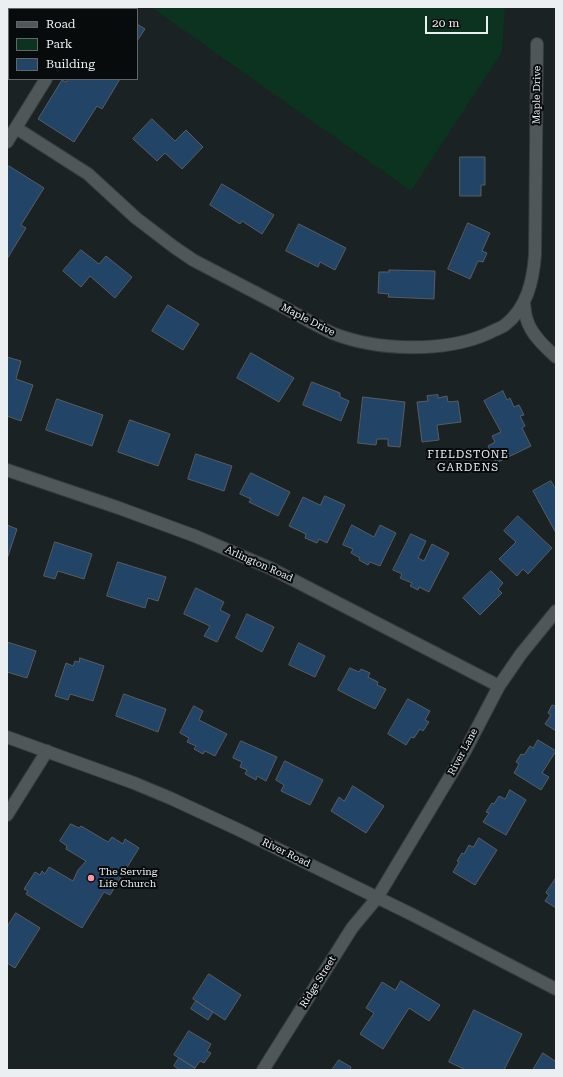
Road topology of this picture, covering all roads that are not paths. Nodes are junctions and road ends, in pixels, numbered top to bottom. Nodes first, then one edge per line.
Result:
1 (537, 44) dead end
2 (45, 80) edge
3 (16, 128) junction
4 (7, 142) edge
5 (524, 304) junction
6 (556, 357) edge
7 (7, 470) edge
8 (556, 611) edge
9 (500, 686) junction
10 (7, 737) edge
11 (47, 751) junction
12 (7, 815) edge
13 (377, 898) junction
14 (556, 989) edge
15 (263, 1070) edge

1 - 5 street, Maple Drive
2 - 3 street
3 - 4 street
3 - 5 street, Maple Drive
5 - 6 street
7 - 9 street, Arlington Road
8 - 9 street, River Lane
9 - 13 street, River Lane
10 - 11 street, River Road
11 - 12 street
11 - 13 street, River Road
13 - 14 street, River Road
13 - 15 street, Ridge Street

